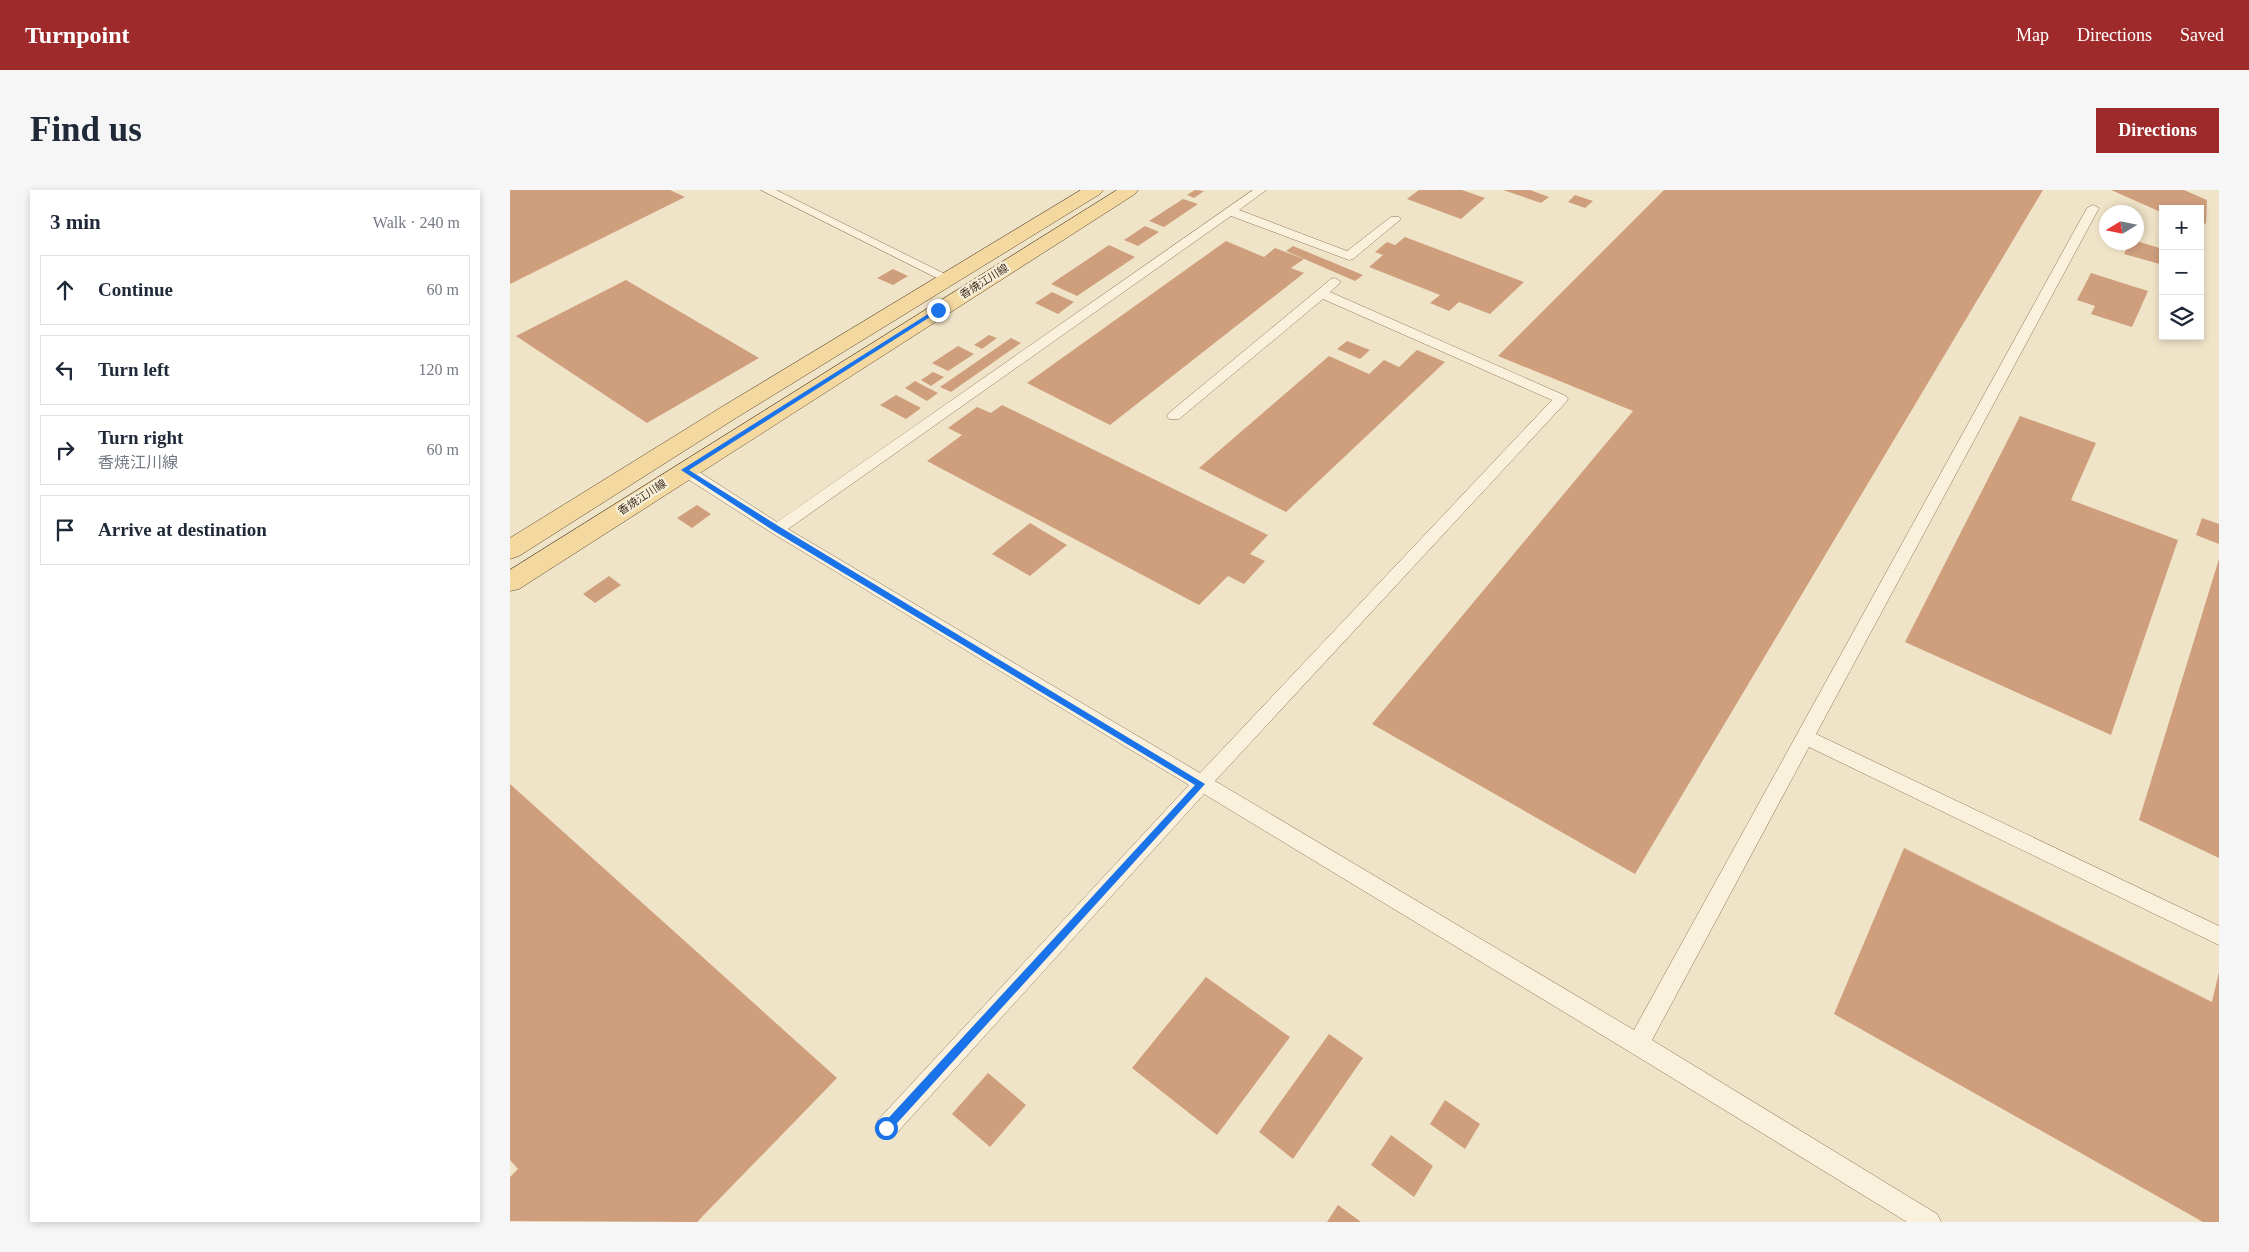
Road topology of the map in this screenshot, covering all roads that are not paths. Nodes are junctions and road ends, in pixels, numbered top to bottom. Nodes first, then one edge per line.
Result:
1 (767, 190) edge
2 (1094, 190) edge
3 (1129, 190) edge
4 (1260, 190) edge
5 (2093, 208) dead end
6 (1230, 211) junction
7 (1395, 219) dead end
8 (949, 279) junction
9 (1335, 282) dead end
10 (1323, 294) junction
11 (1174, 416) dead end
12 (684, 470) junction
13 (777, 529) junction
14 (510, 550) edge
15 (510, 582) edge
16 (1805, 737) junction
17 (1201, 784) junction
18 (2219, 936) edge
19 (1638, 1044) junction
20 (886, 1128) dead end
21 (1907, 1216) edge
22 (1929, 1222) edge

1 - 8 lane
2 - 8 main road, 香焼江川線
3 - 12 main road, 香焼江川線
4 - 6 lane
5 - 16 lane
6 - 7 lane
6 - 13 lane
8 - 14 main road, 香焼江川線
9 - 10 lane
10 - 11 lane
10 - 17 lane
12 - 13 lane
12 - 15 main road, 香焼江川線
13 - 17 lane
16 - 18 lane
16 - 19 lane
17 - 19 lane
17 - 20 lane
19 - 21 lane
21 - 22 lane

